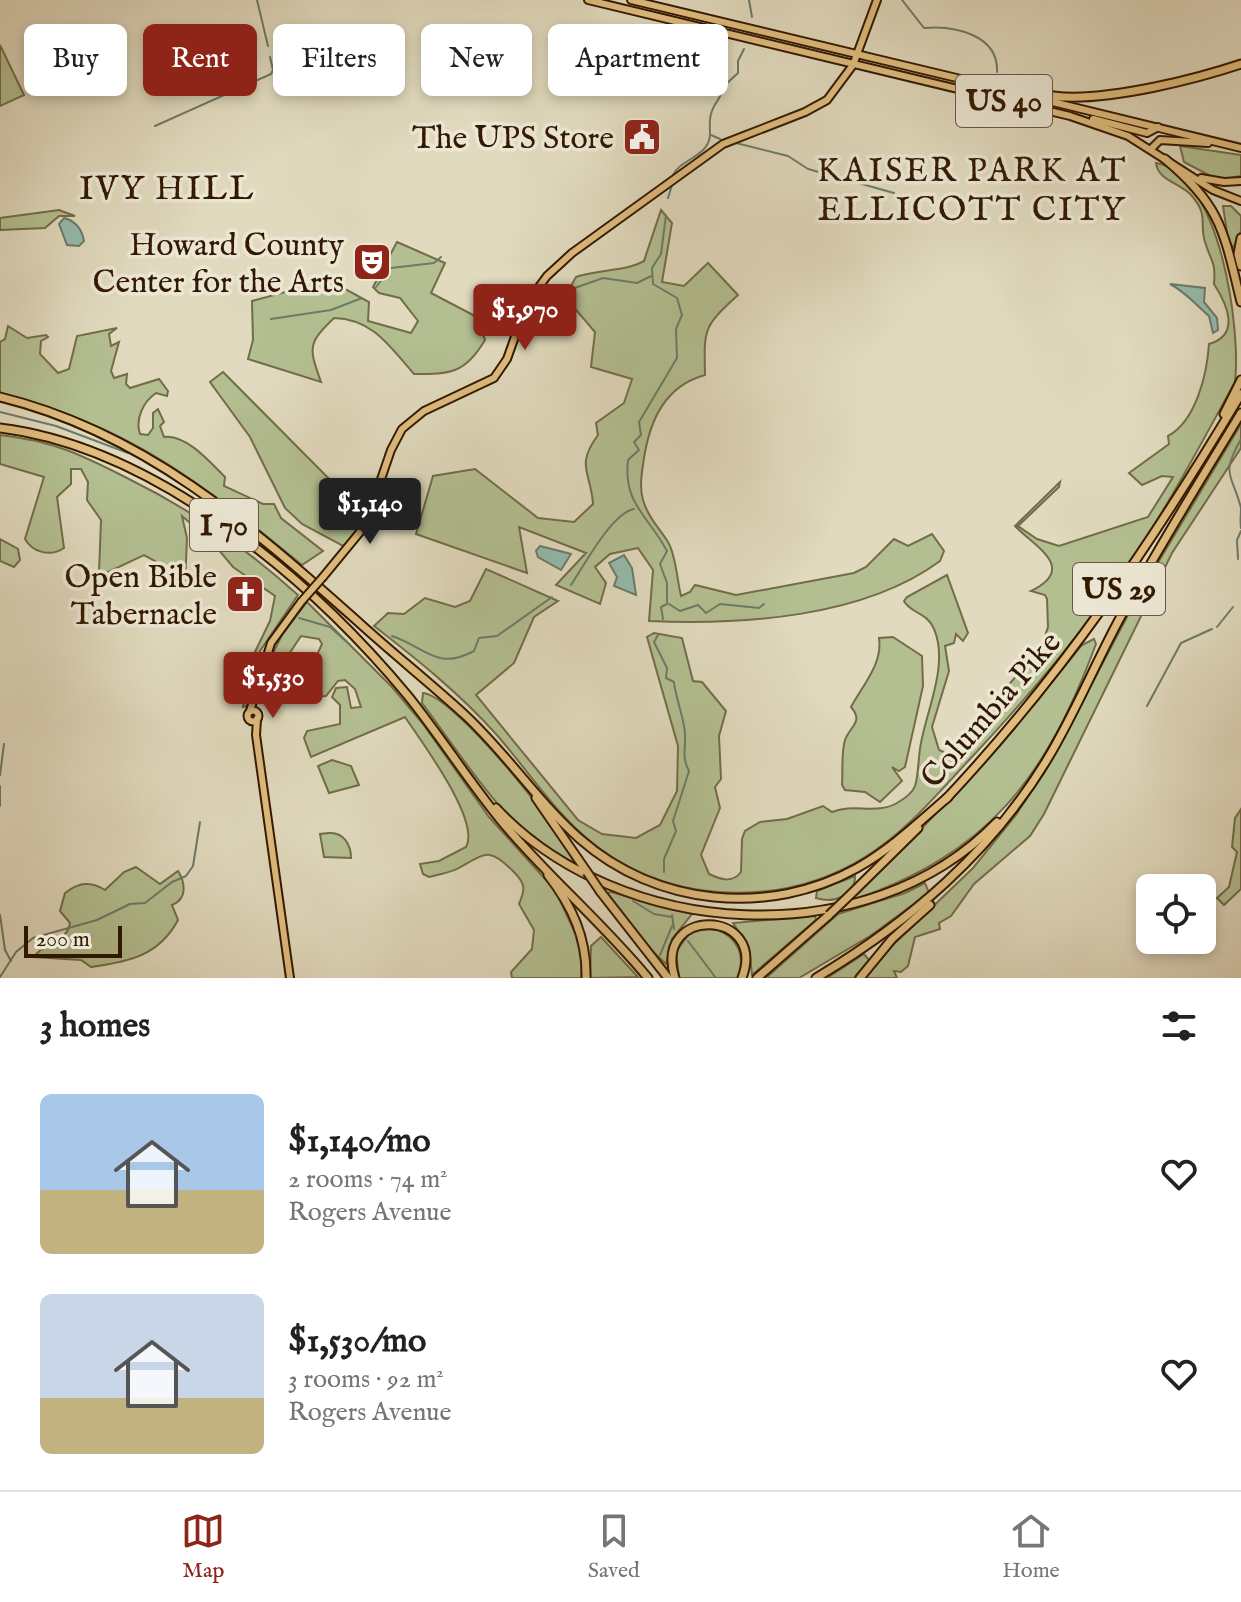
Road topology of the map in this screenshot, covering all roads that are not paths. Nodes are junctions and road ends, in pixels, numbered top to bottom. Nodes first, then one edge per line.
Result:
1 (588, 0) edge
2 (631, 0) edge
3 (877, 0) edge
4 (858, 54) junction
5 (1241, 64) edge
6 (853, 65) junction
7 (986, 85) junction
8 (985, 96) junction
9 (1018, 104) junction
10 (1070, 116) junction
11 (1158, 127) junction
12 (1238, 147) edge
13 (1151, 149) junction
14 (1165, 159) junction
15 (1190, 174) junction
16 (1241, 181) edge
17 (1241, 201) edge
18 (1241, 238) edge
19 (1241, 266) edge
20 (1241, 302) edge
21 (1241, 380) edge
22 (1241, 394) edge
23 (0, 397) edge
24 (1241, 413) edge
25 (0, 428) edge
26 (1189, 481) junction
27 (455, 759) junction
28 (512, 764) junction
29 (1036, 777) junction
30 (1024, 794) junction
31 (948, 797) junction
32 (529, 852) junction
33 (290, 978) edge
34 (586, 978) edge
35 (648, 978) edge
36 (668, 978) edge
37 (675, 978) edge
38 (742, 978) edge
39 (757, 978) edge
40 (816, 978) edge
41 (860, 978) edge

1 - 6 main road, US 40
2 - 4 main road, US 40
3 - 4 main road
4 - 6 main road
4 - 7 main road, US 40
5 - 7 highway
6 - 8 main road, US 40
6 - 33 main road, bridge
7 - 11 main road, US 40
8 - 9 main road, US 40
8 - 9 main road
9 - 10 main road, US 40
10 - 11 main road
10 - 13 main road, US 40
11 - 12 main road, US 40
12 - 13 main road
13 - 14 main road, US 40
14 - 15 main road, US 40
14 - 20 highway
15 - 16 main road
15 - 17 main road, US 40
18 - 19 highway
21 - 26 highway
22 - 26 highway, Columbia Pike / US 29
23 - 28 highway, I 70
24 - 29 highway, Columbia Pike / US 29
25 - 27 highway, I 70
26 - 31 highway, Columbia Pike / US 29
27 - 30 highway
27 - 32 highway, I 70
28 - 31 highway
28 - 36 highway, I 70, bridge
29 - 30 highway, Columbia Pike / US 29
29 - 41 highway
30 - 40 highway, Columbia Pike / US 29
31 - 39 highway, Columbia Pike / US 29, bridge
32 - 34 highway
32 - 35 highway, I 70
37 - 38 highway

